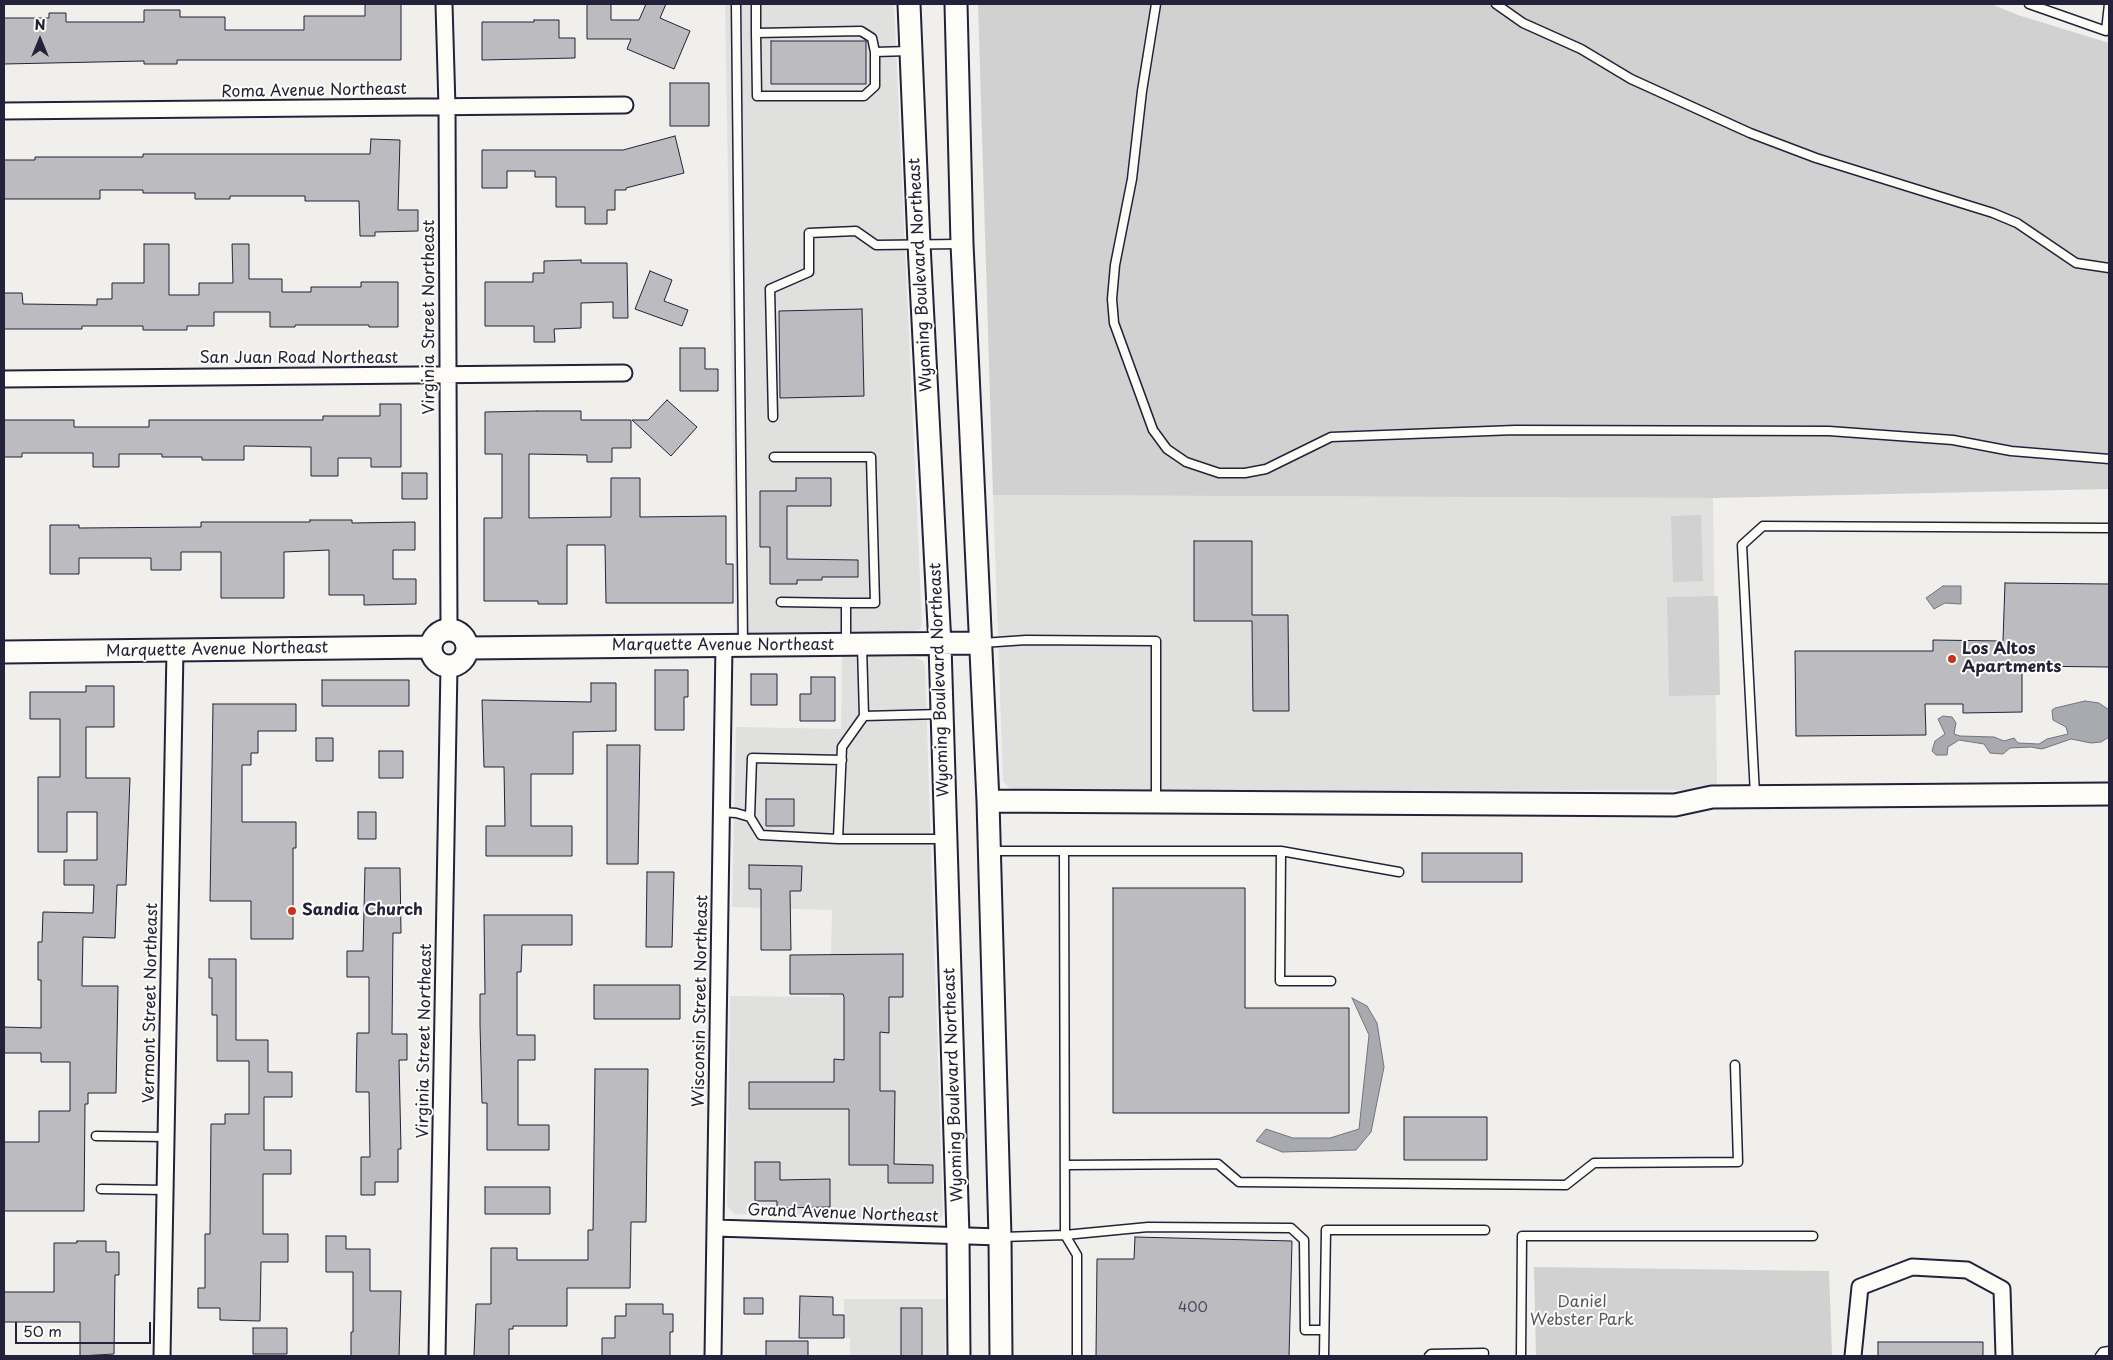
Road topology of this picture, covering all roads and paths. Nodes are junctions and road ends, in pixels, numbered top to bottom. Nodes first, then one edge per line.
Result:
1 (444, 4) edge
2 (736, 4) edge
3 (756, 4) edge
4 (909, 4) edge
5 (956, 4) edge
6 (1156, 4) edge
7 (1496, 4) edge
8 (2029, 4) edge
9 (2109, 4) edge
10 (756, 33) junction
11 (911, 51) junction
12 (875, 52) junction
13 (625, 105) dead end
14 (447, 107) junction
15 (4, 111) edge
16 (919, 244) junction
17 (962, 244) junction
18 (2109, 268) edge
19 (624, 373) dead end
20 (448, 376) junction
21 (4, 379) edge
22 (773, 417) dead end
23 (774, 457) dead end
24 (2109, 459) edge
25 (2109, 528) edge
26 (781, 602) dead end
27 (846, 602) junction
28 (449, 630) junction
29 (980, 643) junction
30 (734, 645) junction
31 (854, 645) junction
32 (940, 645) junction
33 (431, 647) junction
34 (467, 648) junction
35 (175, 650) junction
36 (4, 652) edge
37 (449, 666) junction
38 (942, 714) junction
39 (864, 716) junction
40 (842, 760) junction
41 (2109, 794) edge
42 (1755, 797) junction
43 (988, 801) junction
44 (1156, 802) junction
45 (721, 812) junction
46 (750, 817) junction
47 (946, 838) junction
48 (838, 839) junction
49 (989, 851) junction
50 (1064, 851) junction
51 (1281, 851) junction
52 (1399, 872) dead end
53 (1332, 981) dead end
54 (1735, 1066) dead end
55 (96, 1136) dead end
56 (166, 1137) junction
57 (1065, 1165) junction
58 (101, 1189) dead end
59 (164, 1190) junction
60 (715, 1228) junction
61 (1485, 1230) dead end
62 (958, 1235) junction
63 (1065, 1235) junction
64 (1813, 1236) dead end
65 (1000, 1237) junction
66 (1324, 1330) junction
67 (2109, 1351) edge
68 (1484, 1353) dead end
69 (162, 1356) edge
70 (437, 1356) edge
71 (713, 1356) edge
72 (959, 1356) edge
73 (1001, 1356) edge
74 (1077, 1356) edge
75 (1324, 1356) edge
76 (1429, 1356) edge
77 (1521, 1356) edge
78 (1853, 1356) edge
79 (2004, 1356) edge
80 (2100, 1356) edge

1 - 14 street, Virginia Street Northeast
2 - 30 lane
3 - 10 lane
4 - 11 main road, Wyoming Boulevard Northeast
5 - 17 main road
6 - 24 lane
7 - 18 lane
8 - 9 lane
10 - 12 lane
10 - 12 lane
11 - 12 lane
11 - 16 main road, Wyoming Boulevard Northeast
13 - 14 street, Roma Avenue Northeast
14 - 15 street, Roma Avenue Northeast
14 - 20 street, Virginia Street Northeast
16 - 17 lane
16 - 22 lane
16 - 32 main road, Wyoming Boulevard Northeast
17 - 29 main road
19 - 20 street, San Juan Road Northeast
20 - 21 street, San Juan Road Northeast
20 - 28 street, Virginia Street Northeast
23 - 27 lane
25 - 42 lane
26 - 27 lane
27 - 31 lane
28 - 33 main road
28 - 34 main road
29 - 32 main road, Marquette Avenue Northeast
29 - 43 main road
29 - 44 lane
30 - 31 main road, Marquette Avenue Northeast
30 - 34 main road, Marquette Avenue Northeast
30 - 45 street, Wisconsin Street Northeast
31 - 32 main road, Marquette Avenue Northeast
31 - 39 lane
32 - 38 main road, Wyoming Boulevard Northeast
33 - 35 main road, Marquette Avenue Northeast
33 - 37 main road
34 - 37 main road
35 - 36 main road, Marquette Avenue Northeast
35 - 56 street, Vermont Street Northeast
37 - 70 street, Virginia Street Northeast
38 - 39 lane
38 - 47 main road, Wyoming Boulevard Northeast
39 - 40 lane
40 - 46 lane
40 - 48 lane
41 - 42 main road
42 - 44 main road
43 - 44 main road
43 - 49 main road
45 - 46 lane
45 - 60 street, Wisconsin Street Northeast
46 - 48 lane
47 - 48 lane
47 - 62 main road, Wyoming Boulevard Northeast
49 - 50 lane
49 - 65 main road
50 - 51 lane
50 - 57 lane
51 - 52 lane
51 - 53 lane
54 - 57 lane
55 - 56 lane
56 - 59 street, Vermont Street Northeast
57 - 63 lane
58 - 59 lane
59 - 69 street, Vermont Street Northeast
60 - 62 street, Grand Avenue Northeast
60 - 71 street, Wisconsin Street Northeast
61 - 66 lane
62 - 65 street, Grand Avenue Northeast
62 - 72 main road, Wyoming Boulevard Northeast
63 - 65 lane
63 - 66 lane
63 - 74 lane
64 - 77 lane
65 - 73 main road
66 - 75 lane
67 - 80 lane
68 - 76 lane
78 - 79 street

